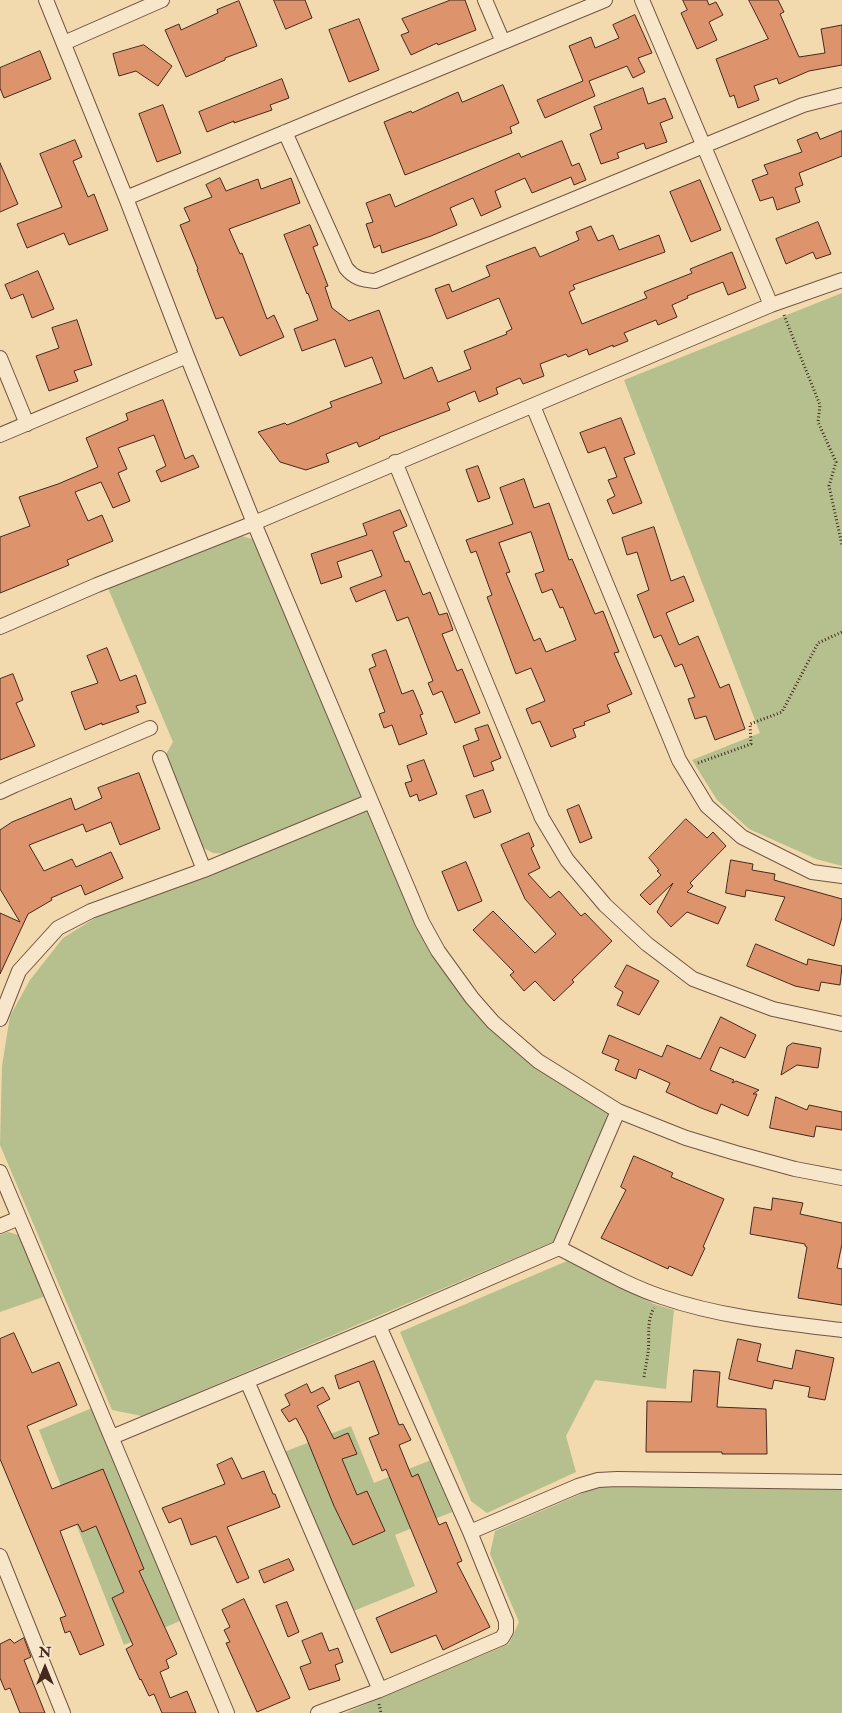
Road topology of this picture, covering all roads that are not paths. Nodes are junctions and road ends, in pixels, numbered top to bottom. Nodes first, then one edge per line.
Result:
1 (46, 0) edge
2 (162, 0) edge
3 (485, 0) edge
4 (605, 0) edge
5 (642, 0) edge
6 (503, 42) junction
7 (64, 43) junction
8 (842, 95) edge
9 (285, 132) junction
10 (704, 145) junction
11 (126, 198) junction
12 (842, 280) edge
13 (775, 304) junction
14 (187, 356) junction
15 (0, 358) edge
16 (533, 406) junction
17 (27, 424) junction
18 (0, 435) edge
19 (395, 462) junction
20 (254, 522) junction
21 (0, 627) edge
22 (150, 728) dead end
23 (160, 758) dead end
24 (0, 792) edge
25 (371, 801) junction
26 (204, 870) junction
27 (842, 876) edge
28 (0, 1019) edge
29 (842, 1024) edge
30 (618, 1111) junction
31 (0, 1172) edge
32 (842, 1178) edge
33 (19, 1218) junction
34 (0, 1226) edge
35 (559, 1248) junction
36 (379, 1326) junction
37 (842, 1330) edge
38 (247, 1381) junction
39 (112, 1437) junction
40 (842, 1482) edge
41 (470, 1532) junction
42 (0, 1556) edge
43 (380, 1690) junction
44 (63, 1713) edge
45 (227, 1713) edge
46 (318, 1713) edge

1 - 7 street
2 - 7 street
3 - 6 street
4 - 6 street
5 - 10 street
6 - 9 street
7 - 11 street
8 - 10 street
9 - 10 street
9 - 11 street
10 - 13 street
11 - 14 street
12 - 13 street
13 - 16 street
14 - 17 street
14 - 20 street
15 - 17 street
16 - 19 street
16 - 27 street
17 - 18 street
19 - 20 street
19 - 29 street
20 - 21 street
20 - 25 street
22 - 24 street
23 - 26 street
25 - 26 street
25 - 30 street
26 - 28 street
30 - 32 street
30 - 35 street
31 - 33 street
33 - 34 street
33 - 39 street
35 - 36 street
35 - 37 street
36 - 38 street
36 - 41 street
38 - 39 street
38 - 43 street
39 - 45 street
40 - 41 street
41 - 43 street
42 - 44 street
43 - 46 street

